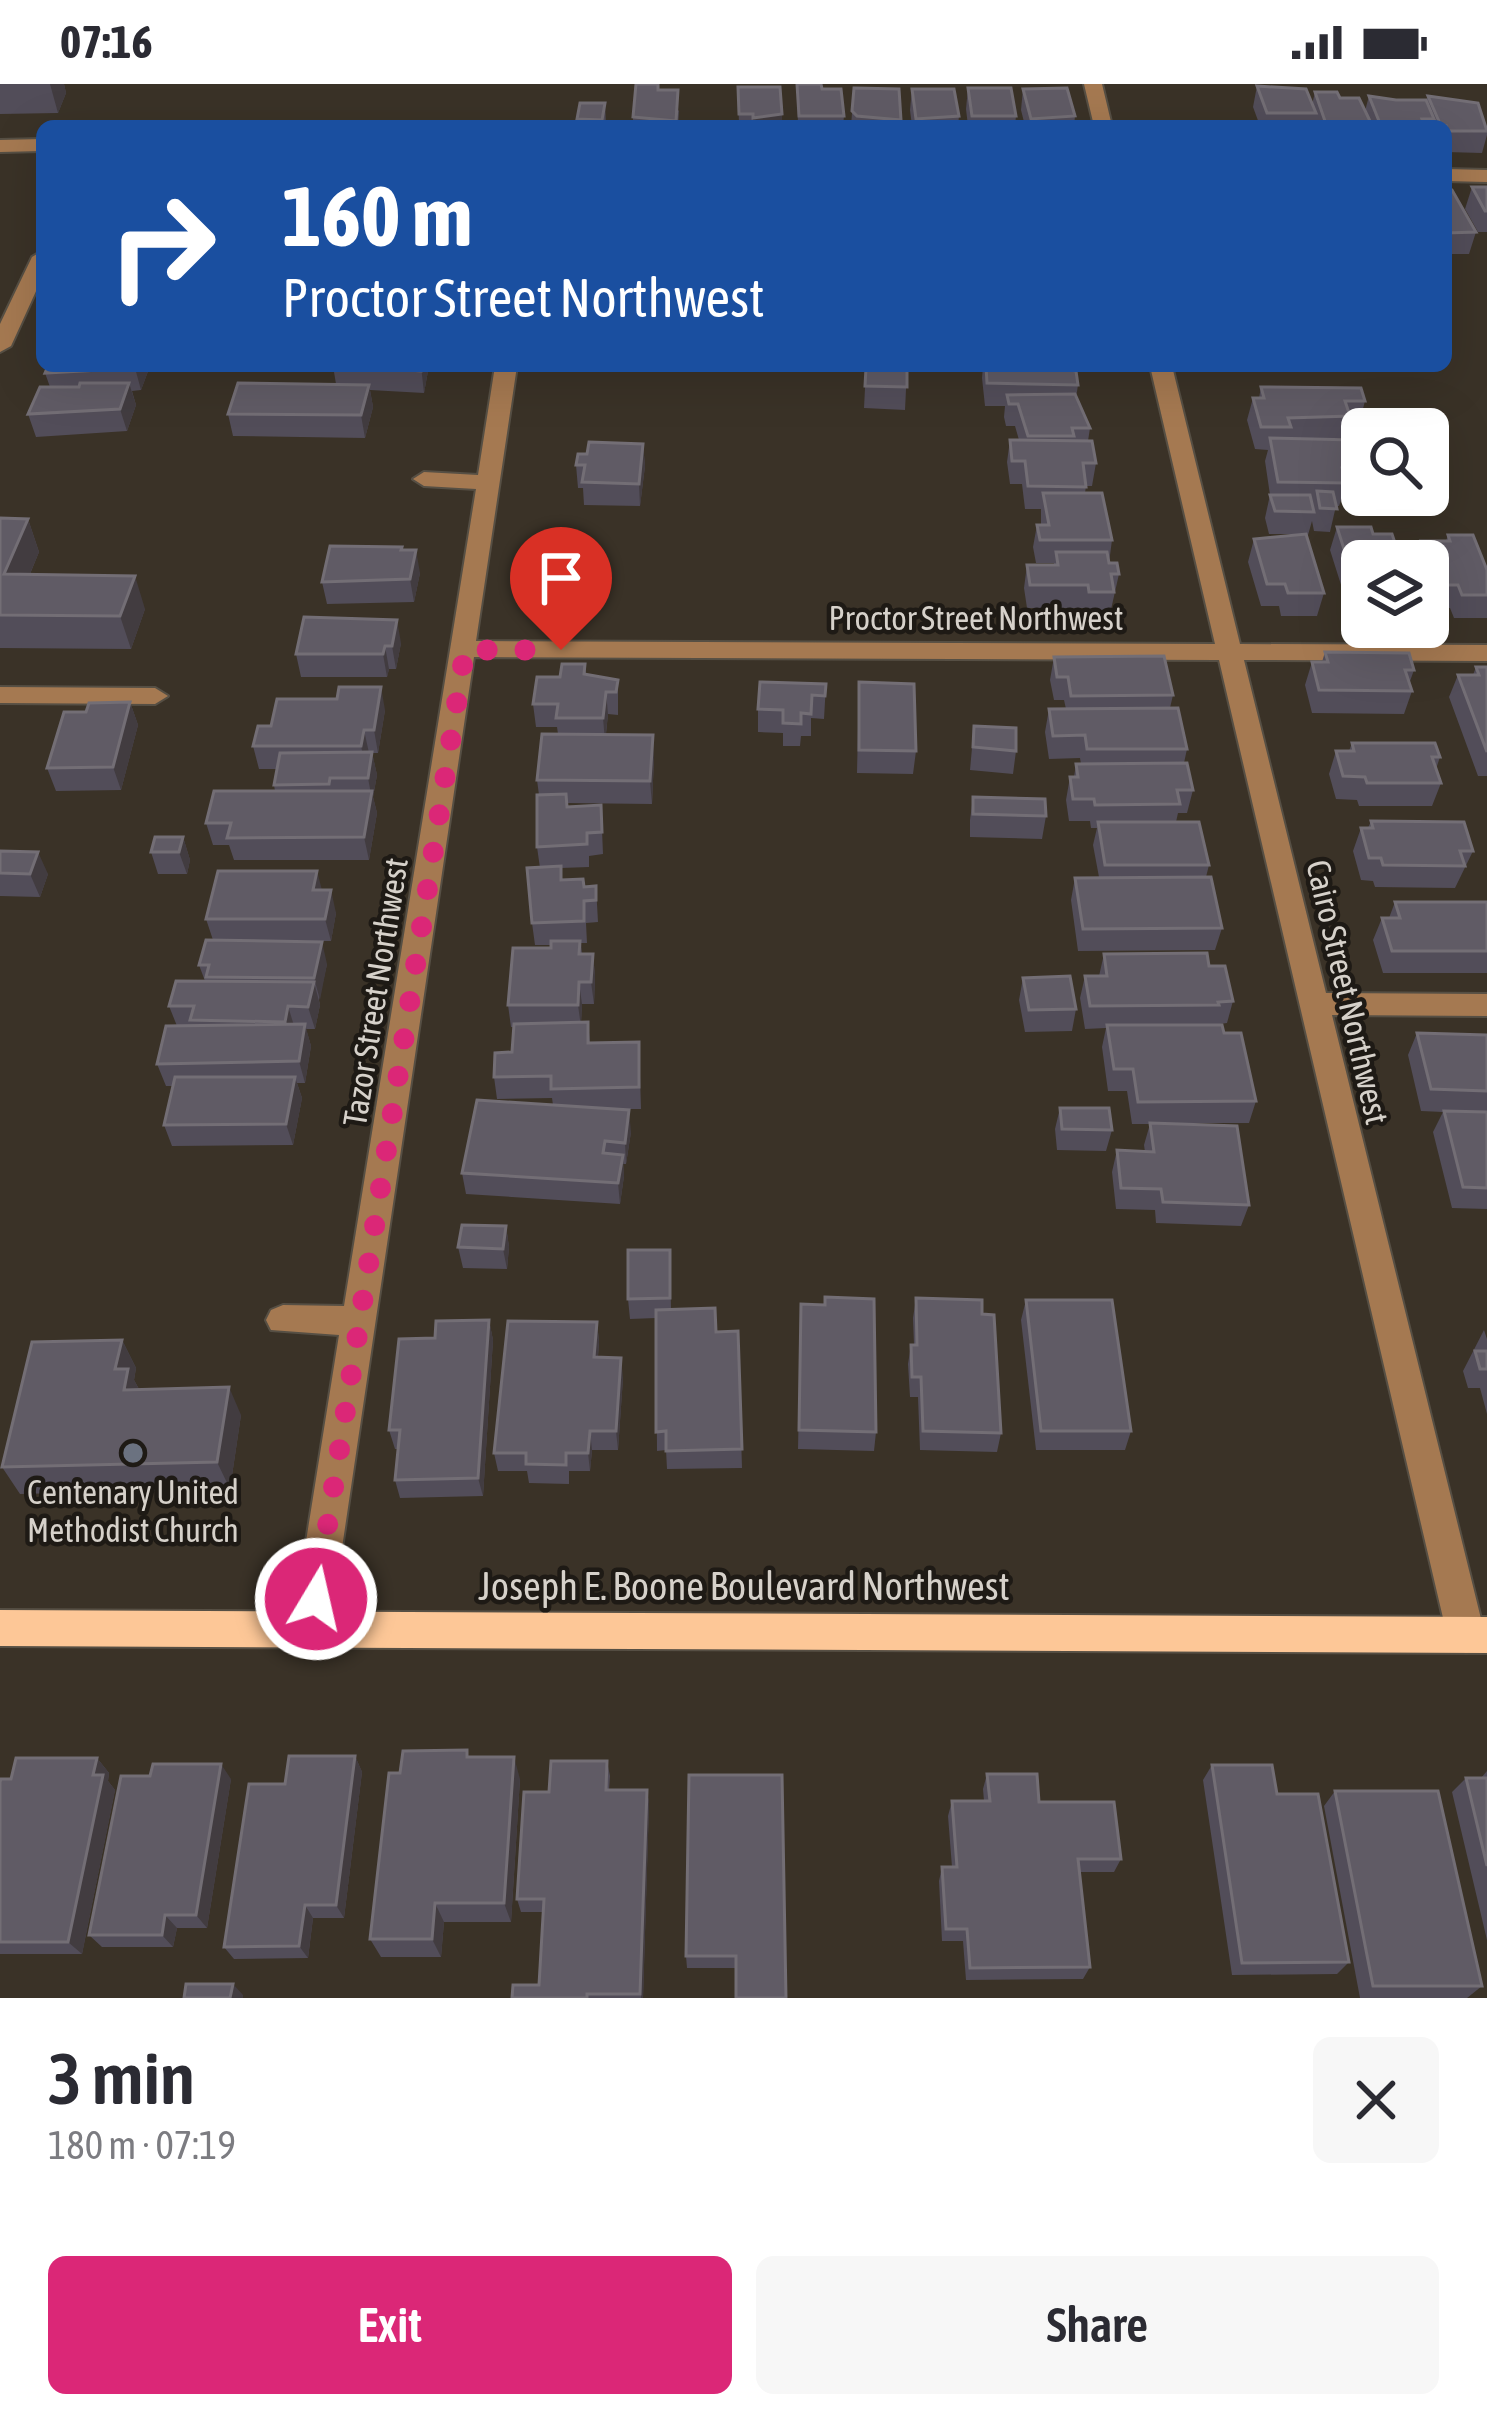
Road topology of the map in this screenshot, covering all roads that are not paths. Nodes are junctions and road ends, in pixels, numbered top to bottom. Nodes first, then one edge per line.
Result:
1 (1093, 84) edge
2 (1102, 120) edge
3 (36, 145) edge
4 (0, 146) edge
5 (1452, 175) edge
6 (1487, 176) edge
7 (36, 270) edge
8 (0, 294) edge
9 (25, 294) junction
10 (0, 346) edge
11 (505, 372) edge
12 (1162, 372) edge
13 (424, 479) dead end
14 (489, 483) junction
15 (465, 650) junction
16 (1230, 652) junction
17 (1487, 653) edge
18 (0, 695) edge
19 (155, 696) dead end
20 (1314, 1004) junction
21 (1487, 1005) edge
22 (283, 1320) dead end
23 (359, 1321) junction
24 (0, 1628) edge
25 (311, 1629) junction
26 (1476, 1635) edge

1 - 2 street
3 - 4 street
5 - 6 street
7 - 9 street
8 - 9 street
9 - 10 street
11 - 14 street, Tazor Street Northwest
12 - 16 street, Cairo Street Northwest
13 - 14 street
14 - 15 street, Tazor Street Northwest
15 - 16 street, Proctor Street Northwest
15 - 23 street, Tazor Street Northwest
16 - 17 street, Proctor Street Northwest
16 - 20 street, Cairo Street Northwest
18 - 19 street
20 - 21 street
20 - 26 street, Cairo Street Northwest
22 - 23 street
23 - 25 street, Tazor Street Northwest
24 - 25 main road, Joseph E. Boone Boulevard Northwest
25 - 26 main road, Joseph E. Boone Boulevard Northwest

